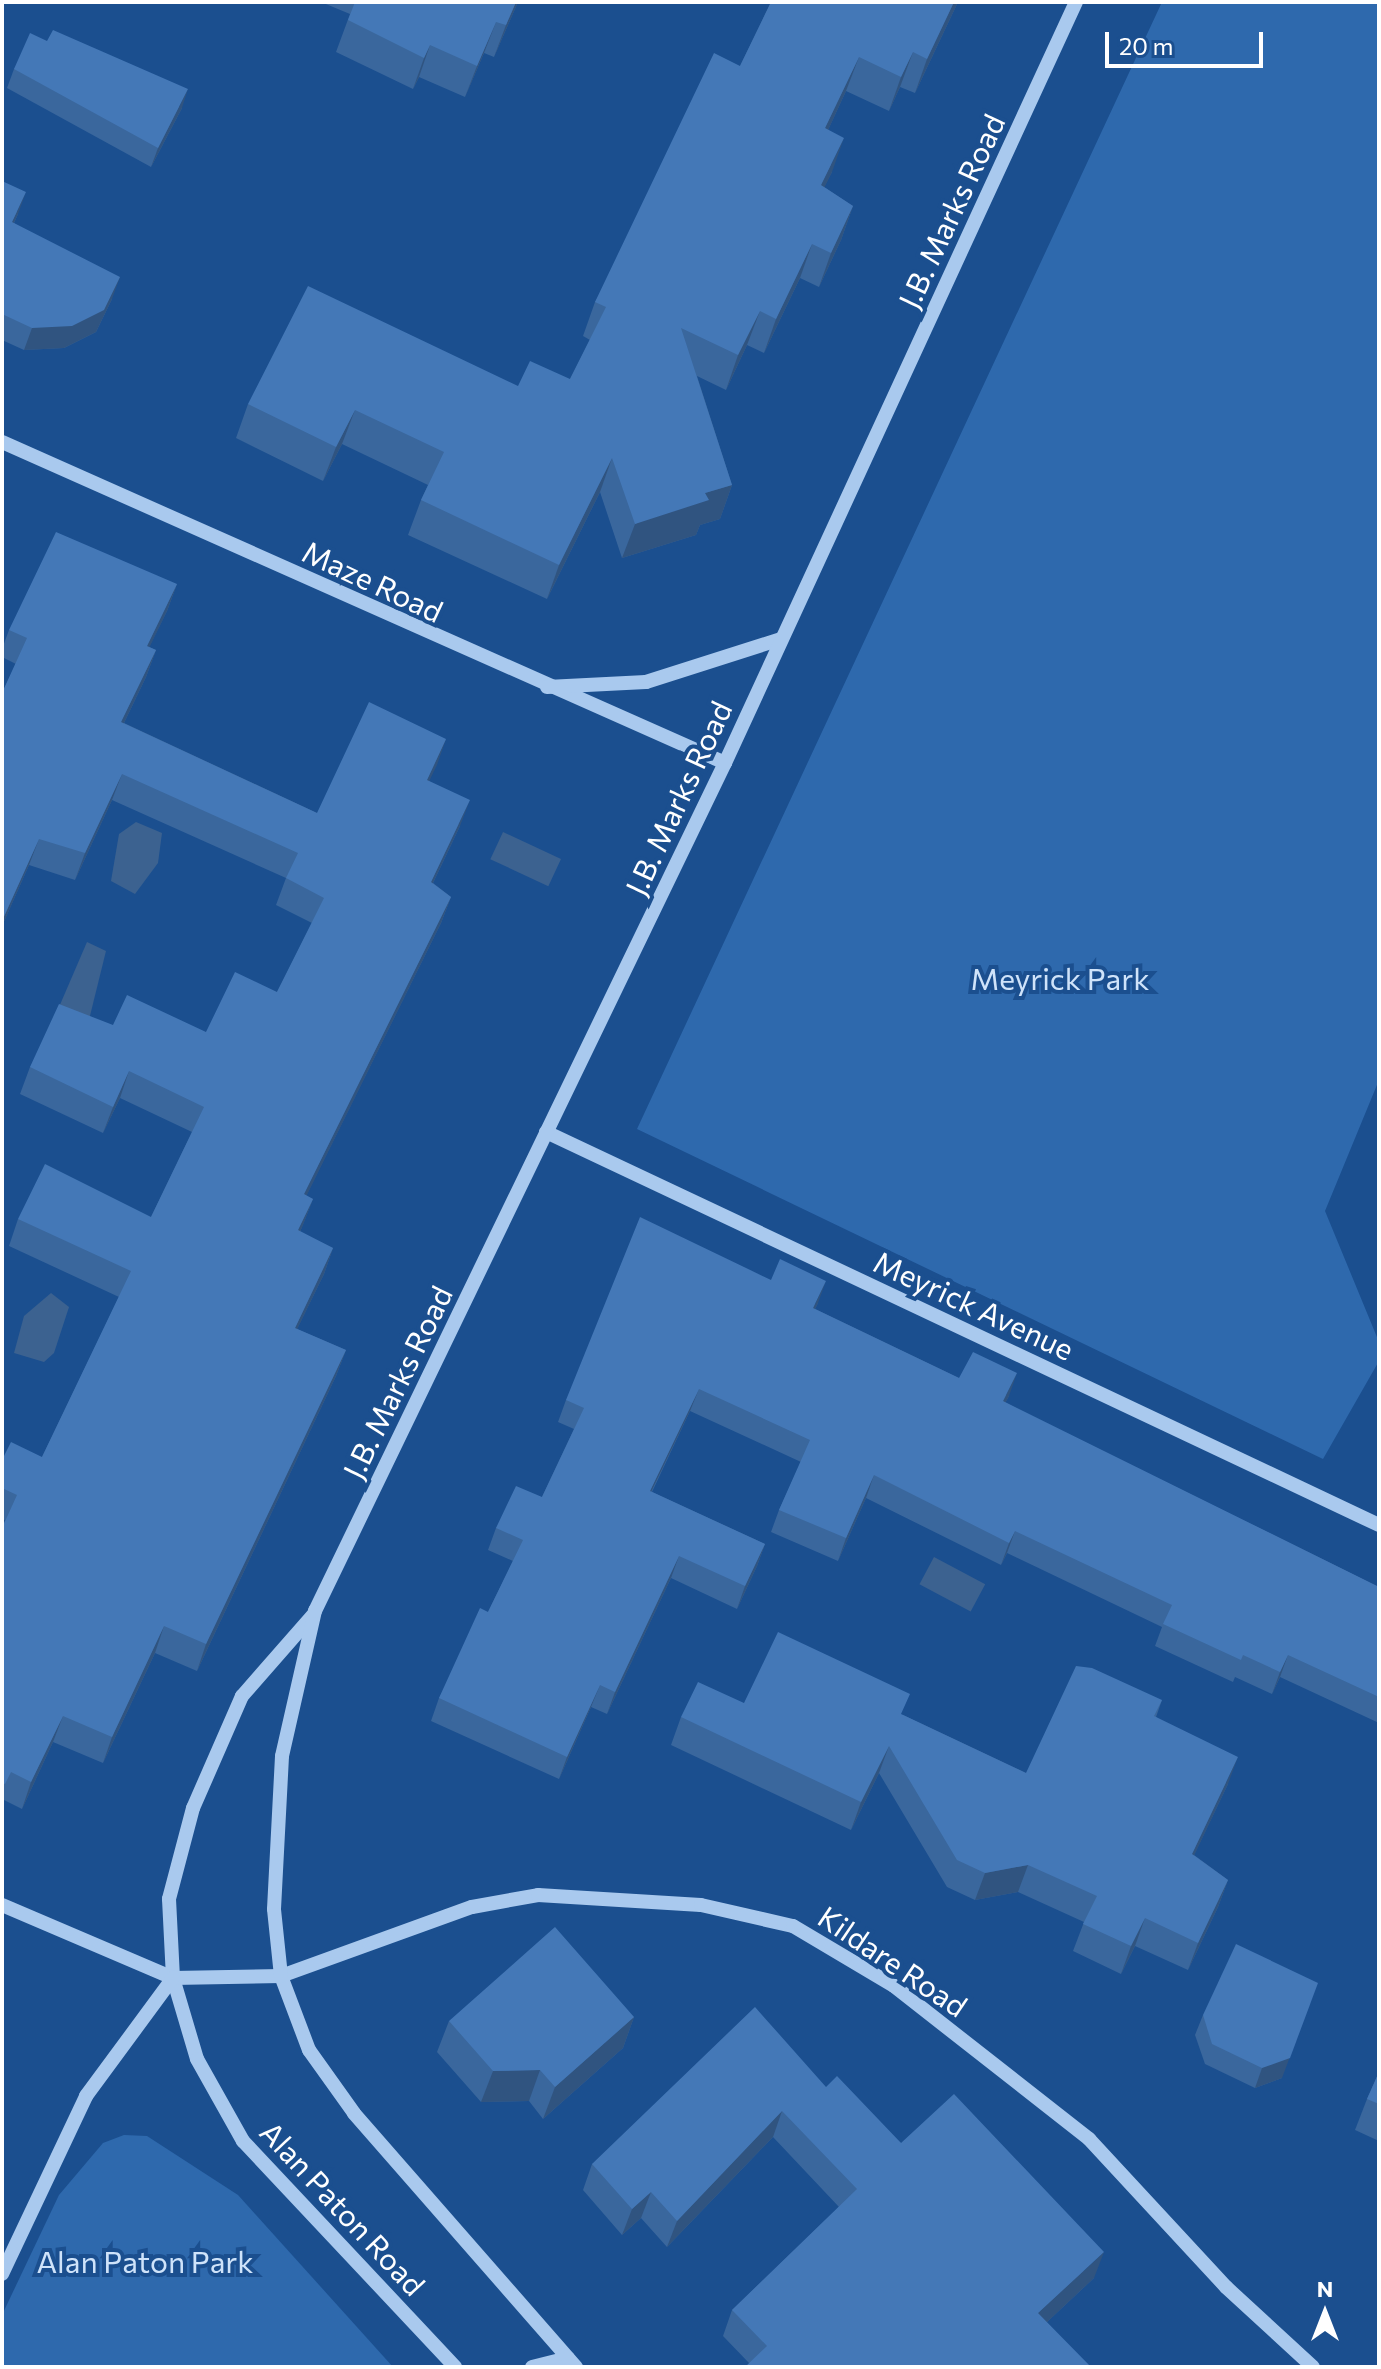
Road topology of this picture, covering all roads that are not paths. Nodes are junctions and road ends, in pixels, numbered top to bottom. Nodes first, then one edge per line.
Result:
1 (1076, 2) edge
2 (2, 442) edge
3 (781, 639) junction
4 (542, 687) junction
5 (725, 763) junction
6 (546, 1132) junction
7 (1379, 1525) edge
8 (315, 1611) junction
9 (2, 1905) edge
10 (281, 1976) junction
11 (173, 1978) junction
12 (2, 2274) edge
13 (572, 2363) edge
14 (455, 2367) edge
15 (532, 2367) edge
16 (1313, 2367) edge

1 - 3 street, J.B. Marks Road
2 - 4 street, Maze Road
3 - 4 street
3 - 5 street, J.B. Marks Road
4 - 5 street, Maze Road
5 - 6 street, J.B. Marks Road
6 - 7 street, Meyrick Avenue
6 - 8 street, J.B. Marks Road
8 - 10 street, J.B. Marks Road
8 - 11 street, J.B. Marks Road
9 - 11 street
10 - 11 street, Kildare Road
10 - 13 street
10 - 16 street, Kildare Road
11 - 12 street
11 - 14 street, Alan Paton Road
13 - 15 street

